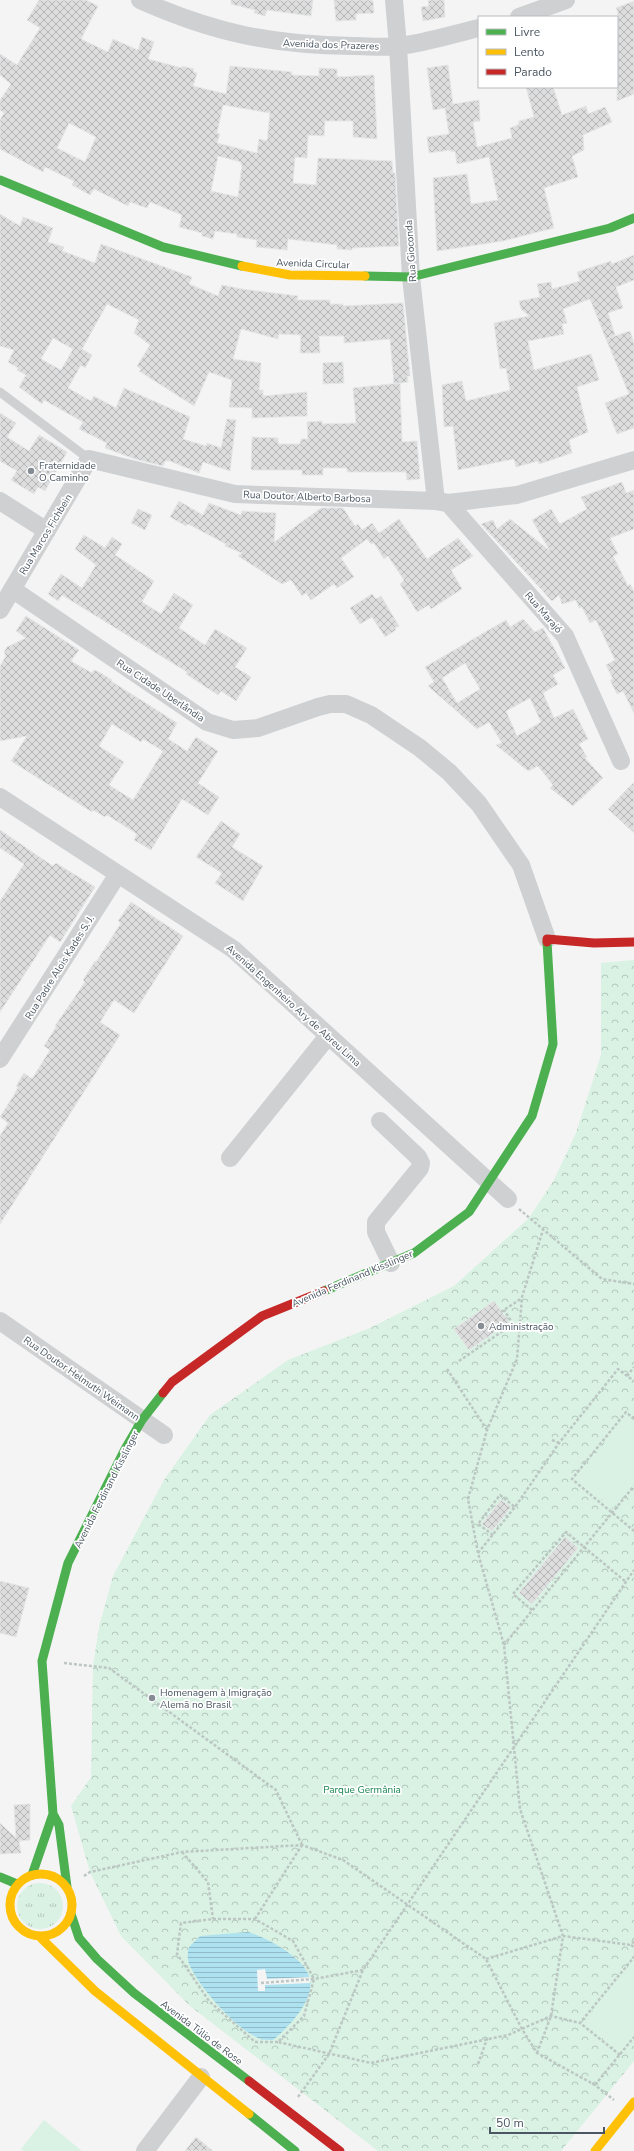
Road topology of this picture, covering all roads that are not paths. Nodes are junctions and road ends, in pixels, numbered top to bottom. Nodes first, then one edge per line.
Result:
1 (140, 0) edge
2 (394, 0) edge
3 (566, 0) edge
4 (522, 16) edge
5 (478, 28) edge
6 (398, 46) junction
7 (0, 180) edge
8 (634, 218) edge
9 (411, 276) junction
10 (0, 392) edge
11 (89, 458) junction
12 (634, 460) edge
13 (0, 501) edge
14 (442, 502) junction
15 (47, 531) junction
16 (12, 589) junction
17 (0, 610) edge
18 (392, 728) joint
19 (621, 761) dead end
20 (0, 797) edge
21 (118, 874) junction
22 (547, 939) junction
23 (634, 942) edge
24 (328, 1036) junction
25 (0, 1059) edge
26 (380, 1121) dead end
27 (230, 1158) dead end
28 (489, 1182) junction
29 (508, 1199) road end
30 (391, 1263) junction
31 (0, 1321) edge
32 (142, 1420) junction
33 (164, 1435) dead end
34 (53, 1814) junction
35 (32, 1875) junction
36 (0, 1877) edge
37 (17, 1884) junction
38 (66, 1887) junction
39 (0, 1906) edge
40 (10, 1911) junction
41 (71, 1914) junction
42 (40, 1937) junction
43 (201, 2077) junction
44 (632, 2109) edge
45 (145, 2151) edge
46 (295, 2151) edge
47 (340, 2151) edge
48 (595, 2151) edge

1 - 6 street, Avenida dos Prazeres
2 - 6 street, Rua Gioconda
3 - 4 street
5 - 6 street, Avenida dos Prazeres
6 - 9 street, Rua Gioconda
7 - 9 street, Avenida Circular
8 - 9 street, Avenida Circular
9 - 14 street, Rua Gioconda
10 - 11 lane, Rua Doutor Alberto Barbosa
11 - 14 street, Rua Doutor Alberto Barbosa
11 - 15 street, Rua Marcos Fichbein
12 - 14 street, Rua Doutor Alberto Barbosa
13 - 15 street
14 - 19 street, Rua Marajó
15 - 16 street, Rua Marcos Fichbein
16 - 17 street, Rua Marcos Fichbein
16 - 18 street, Rua Cidade Uberlândia
18 - 22 street, Avenida Ferdinand Kisslinger
20 - 21 street, Avenida Engenheiro Ary de Abreu Lima
21 - 24 street, Avenida Engenheiro Ary de Abreu Lima
21 - 25 street, Rua Padre Alois Kades S. J.
22 - 23 street
22 - 28 street, Avenida Ferdinand Kisslinger
24 - 27 street
24 - 28 street, Avenida Engenheiro Ary de Abreu Lima
26 - 30 street
28 - 29 street, Avenida Engenheiro Ary de Abreu Lima
28 - 30 street, Avenida Ferdinand Kisslinger
30 - 32 street, Avenida Ferdinand Kisslinger
31 - 32 street, Rua Doutor Helmuth Weimann
32 - 33 street, Rua Doutor Helmuth Weimann
32 - 34 street, Avenida Ferdinand Kisslinger
34 - 35 street, Avenida Ferdinand Kisslinger
34 - 38 street, Avenida Ferdinand Kisslinger
35 - 37 street
35 - 38 street
36 - 37 street
37 - 40 street
38 - 41 street
39 - 40 street
40 - 42 street
41 - 42 street
41 - 47 street, Avenida Túlio de Rose
42 - 43 street
43 - 45 street
43 - 46 street
44 - 48 street

